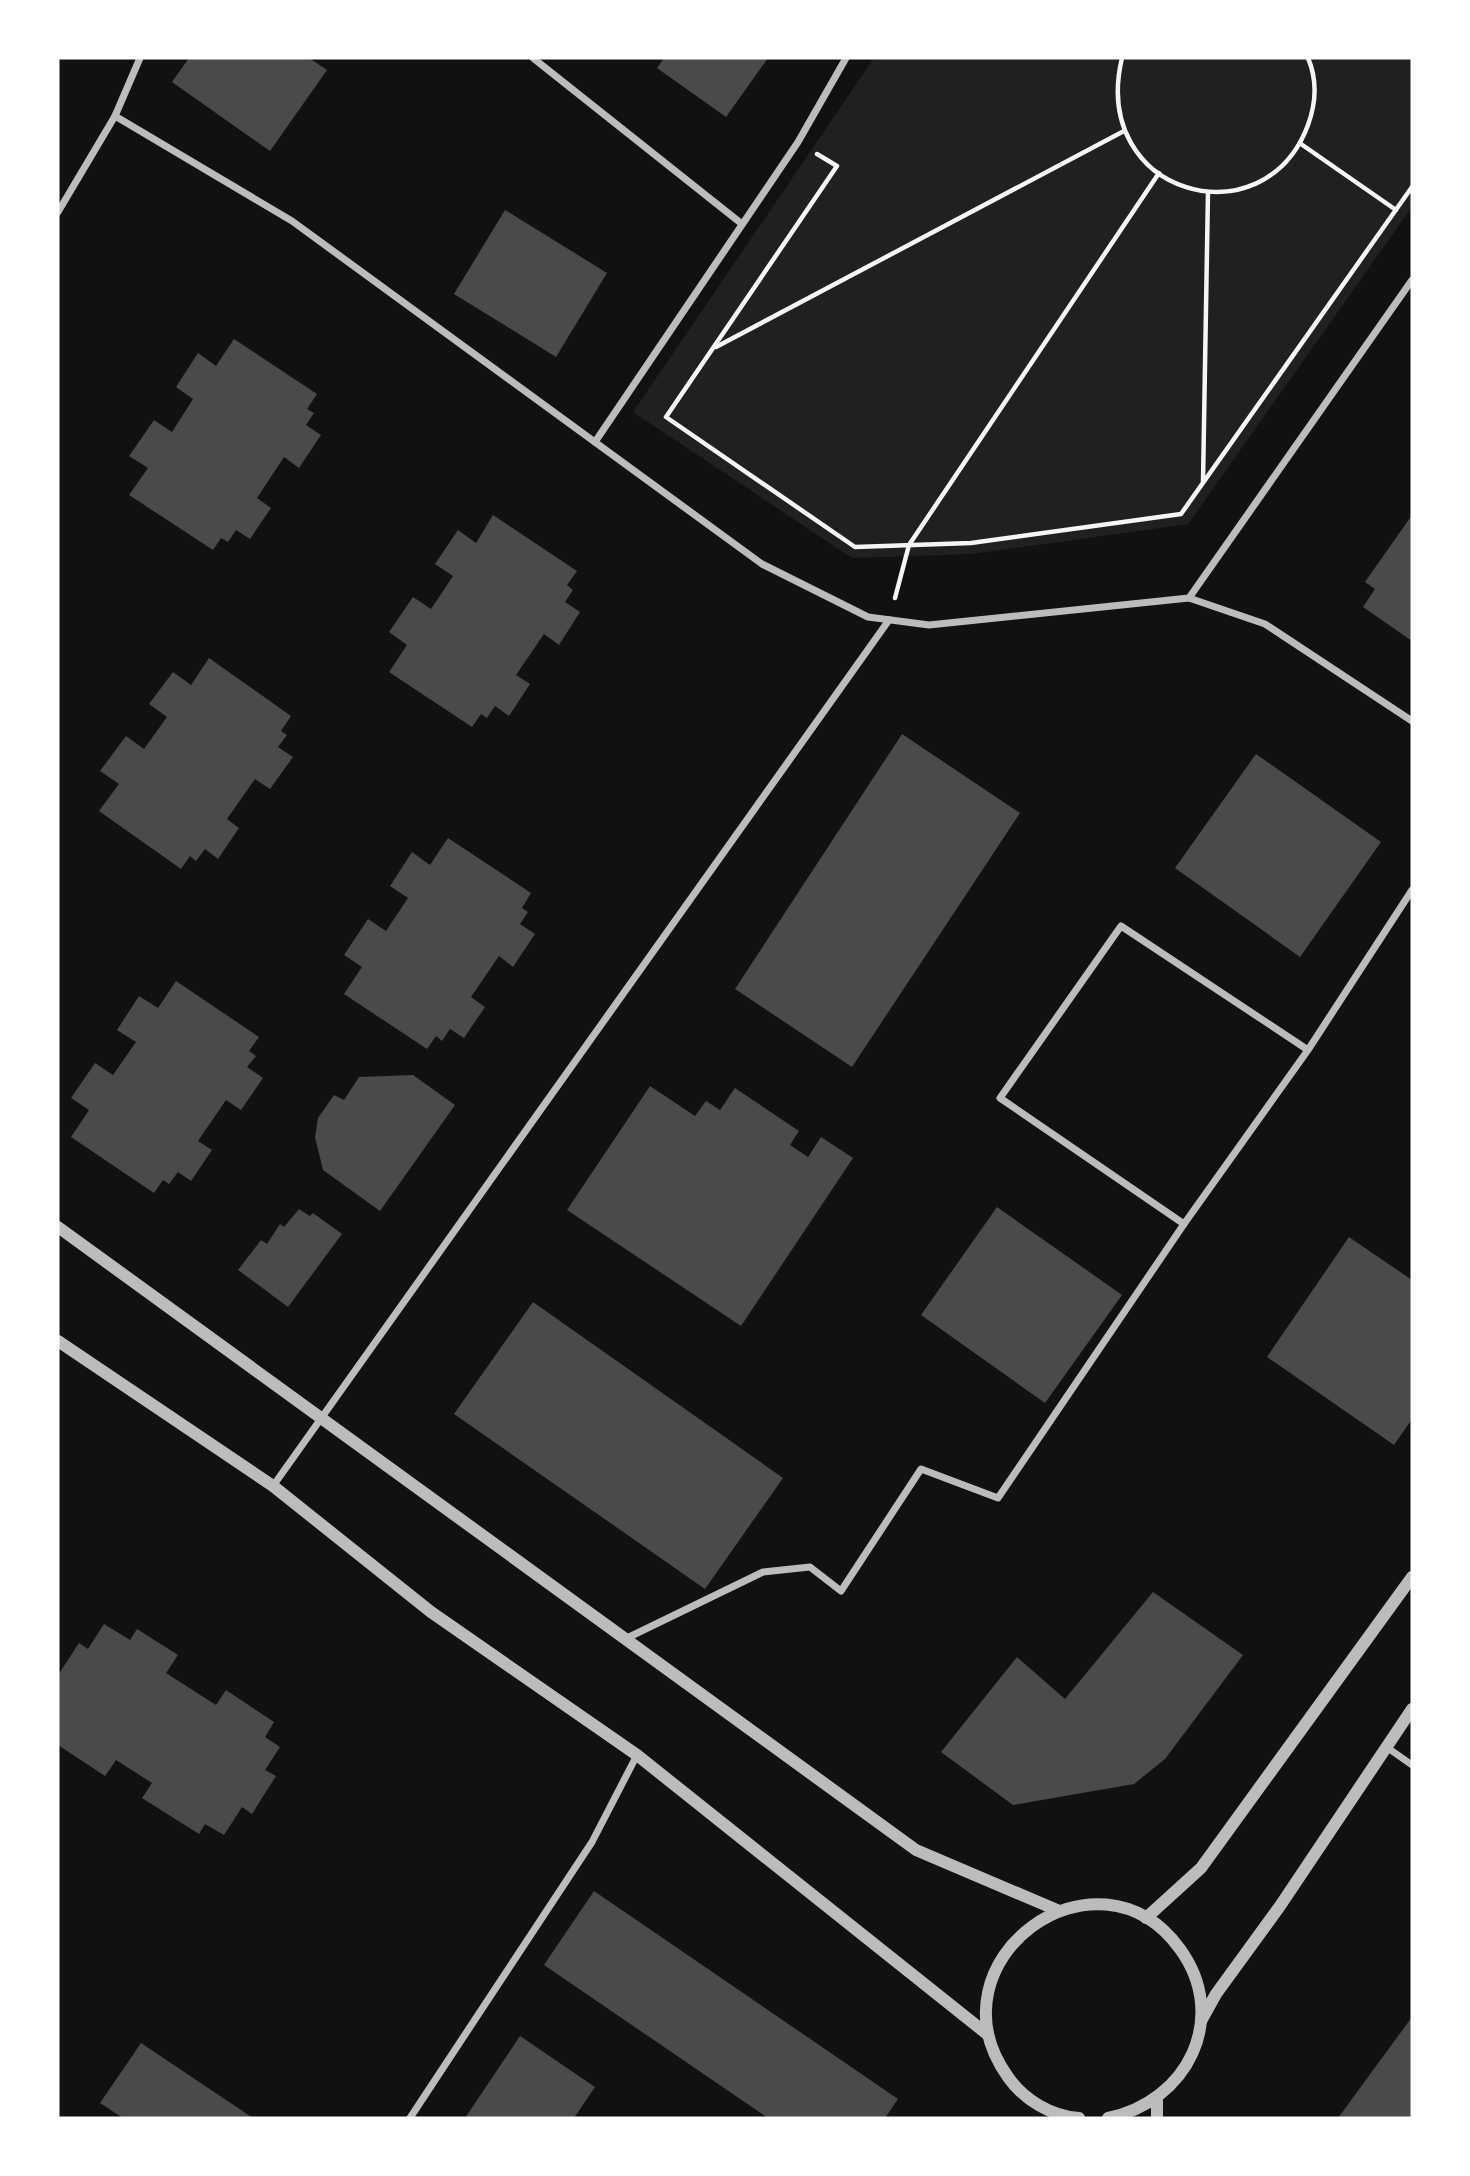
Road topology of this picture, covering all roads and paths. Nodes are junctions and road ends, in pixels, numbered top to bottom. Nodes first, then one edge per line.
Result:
1 (140, 58) edge
2 (533, 58) edge
3 (846, 58) edge
4 (1122, 58) edge
5 (1308, 58) edge
6 (115, 116) junction
7 (1124, 131) junction
8 (798, 142) junction
9 (1301, 144) junction
10 (1159, 173) junction
11 (1412, 187) edge
12 (1208, 192) junction
13 (1396, 209) junction
14 (58, 212) edge
15 (742, 224) junction
16 (1412, 280) edge
17 (713, 348) junction
18 (595, 442) junction
19 (1203, 484) junction
20 (909, 545) junction
21 (1189, 598) junction
22 (889, 620) junction
23 (1412, 721) edge
24 (1412, 890) edge
25 (1308, 1050) junction
26 (1184, 1224) junction
27 (58, 1227) edge
28 (58, 1340) edge
29 (320, 1419) junction
30 (273, 1486) junction
31 (1412, 1577) edge
32 (625, 1640) junction
33 (1412, 1709) edge
34 (1385, 1746) junction
35 (637, 1755) junction
36 (1412, 1765) edge
37 (1057, 1910) junction
38 (1146, 1918) junction
39 (1201, 2021) junction
40 (987, 2034) junction
41 (1157, 2099) junction
42 (1042, 2112) edge
43 (410, 2118) edge
44 (1079, 2118) edge
45 (1108, 2118) edge
46 (1157, 2118) edge

1 - 6 street
2 - 15 street
3 - 8 street
4 - 7 path
5 - 9 path
6 - 14 street
6 - 18 street
7 - 10 path
7 - 17 path
8 - 15 street
8 - 17 path
9 - 12 path
9 - 13 path
10 - 12 path
10 - 20 path
11 - 13 path
12 - 19 path
13 - 19 path
15 - 18 street
16 - 21 street
17 - 20 path
18 - 22 street
19 - 20 path
20 - 22 path
21 - 22 street
21 - 23 street
22 - 29 street
24 - 25 street
25 - 26 street
25 - 26 street
26 - 32 street
27 - 29 street
28 - 30 street
29 - 30 street
29 - 32 street
30 - 35 street
31 - 38 street
32 - 37 street
33 - 34 street
34 - 36 street
34 - 39 street
35 - 40 street
35 - 43 street
37 - 38 street
37 - 40 street
38 - 39 street
39 - 41 street
40 - 42 street
41 - 45 street
41 - 46 street
42 - 44 street

